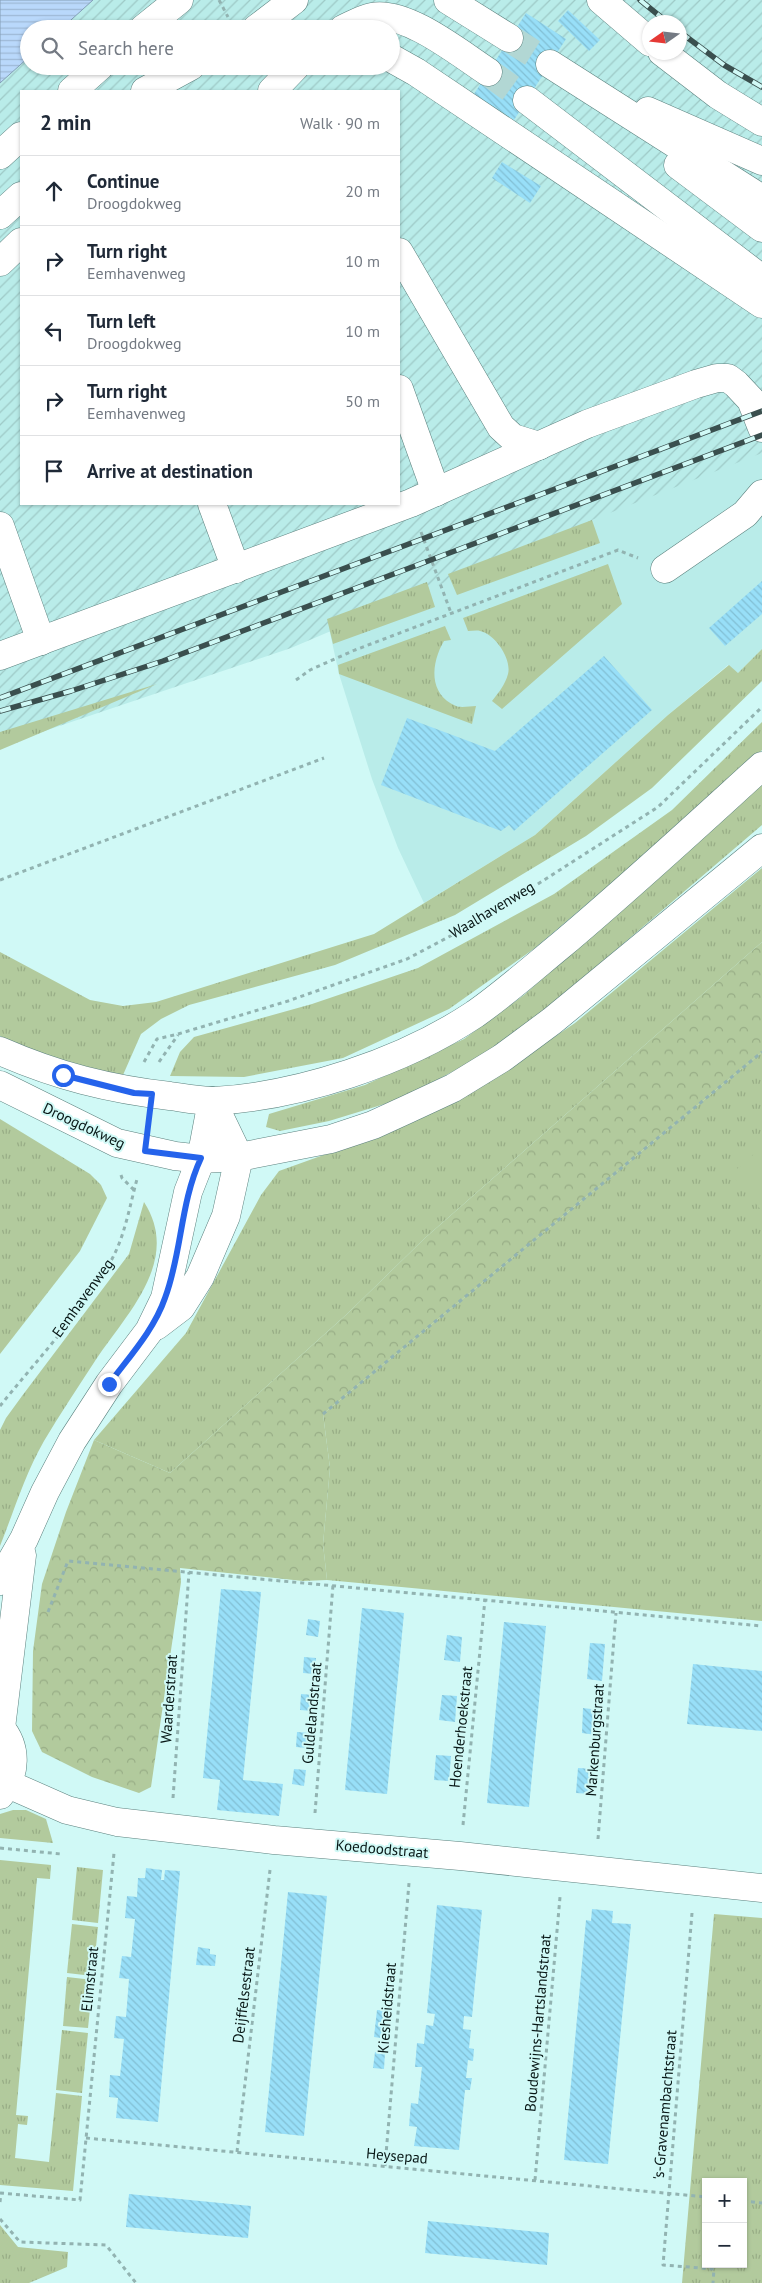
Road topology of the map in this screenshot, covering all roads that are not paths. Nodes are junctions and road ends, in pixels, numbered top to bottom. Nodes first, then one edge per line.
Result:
1 (294, 0) edge
2 (448, 0) edge
3 (600, 0) edge
4 (174, 2) edge
5 (153, 20) edge
6 (268, 20) edge
7 (364, 20) edge
8 (642, 35) edge
9 (510, 38) tunnel mouth
10 (672, 60) edge
11 (400, 63) edge
12 (550, 64) tunnel mouth
13 (488, 72) tunnel mouth
14 (90, 75) edge
15 (174, 75) edge
16 (586, 87) junction
17 (73, 90) edge
18 (147, 90) edge
19 (527, 100) tunnel mouth
20 (762, 122) edge
21 (20, 137) edge
22 (0, 155) edge
23 (762, 160) edge
24 (762, 179) edge
25 (20, 197) edge
26 (762, 199) edge
27 (0, 215) edge
28 (762, 228) edge
29 (20, 243) edge
30 (400, 254) edge
31 (0, 262) edge
32 (762, 279) edge
33 (762, 304) edge
34 (400, 392) edge
35 (762, 428) edge
36 (539, 446) junction
37 (436, 492) junction
38 (762, 494) edge
39 (212, 505) edge
40 (0, 526) edge
41 (665, 568) road end
42 (236, 569) junction
43 (41, 641) junction
44 (0, 656) edge
45 (762, 766) edge
46 (762, 848) edge
47 (0, 1051) edge
48 (0, 1085) edge
49 (212, 1101) junction
50 (239, 1157) junction
51 (201, 1158) junction
52 (149, 1331) junction
53 (24, 1539) junction
54 (0, 1582) edge
55 (0, 1728) edge
56 (4, 1790) edge
57 (762, 1888) edge

1 - 6 street
2 - 9 street
3 - 8 street
4 - 5 street
7 - 13 street
10 - 20 street
11 - 33 street
12 - 16 street
14 - 17 street
15 - 18 street
16 - 23 street
16 - 24 street
16 - 26 street
16 - 28 street
19 - 32 street
21 - 22 street
25 - 27 street
29 - 31 street
30 - 36 street
34 - 37 street
35 - 36 street
36 - 37 street
37 - 42 street
38 - 41 street
39 - 42 street
40 - 43 street
42 - 43 street
43 - 44 street
45 - 49 street
46 - 50 street
47 - 49 street
48 - 51 street, Droogdokweg
49 - 50 street
49 - 51 street
50 - 51 street
50 - 52 street
51 - 52 street
52 - 53 street
53 - 54 street
53 - 55 street
55 - 56 street
56 - 57 street, Koedoodstraat

